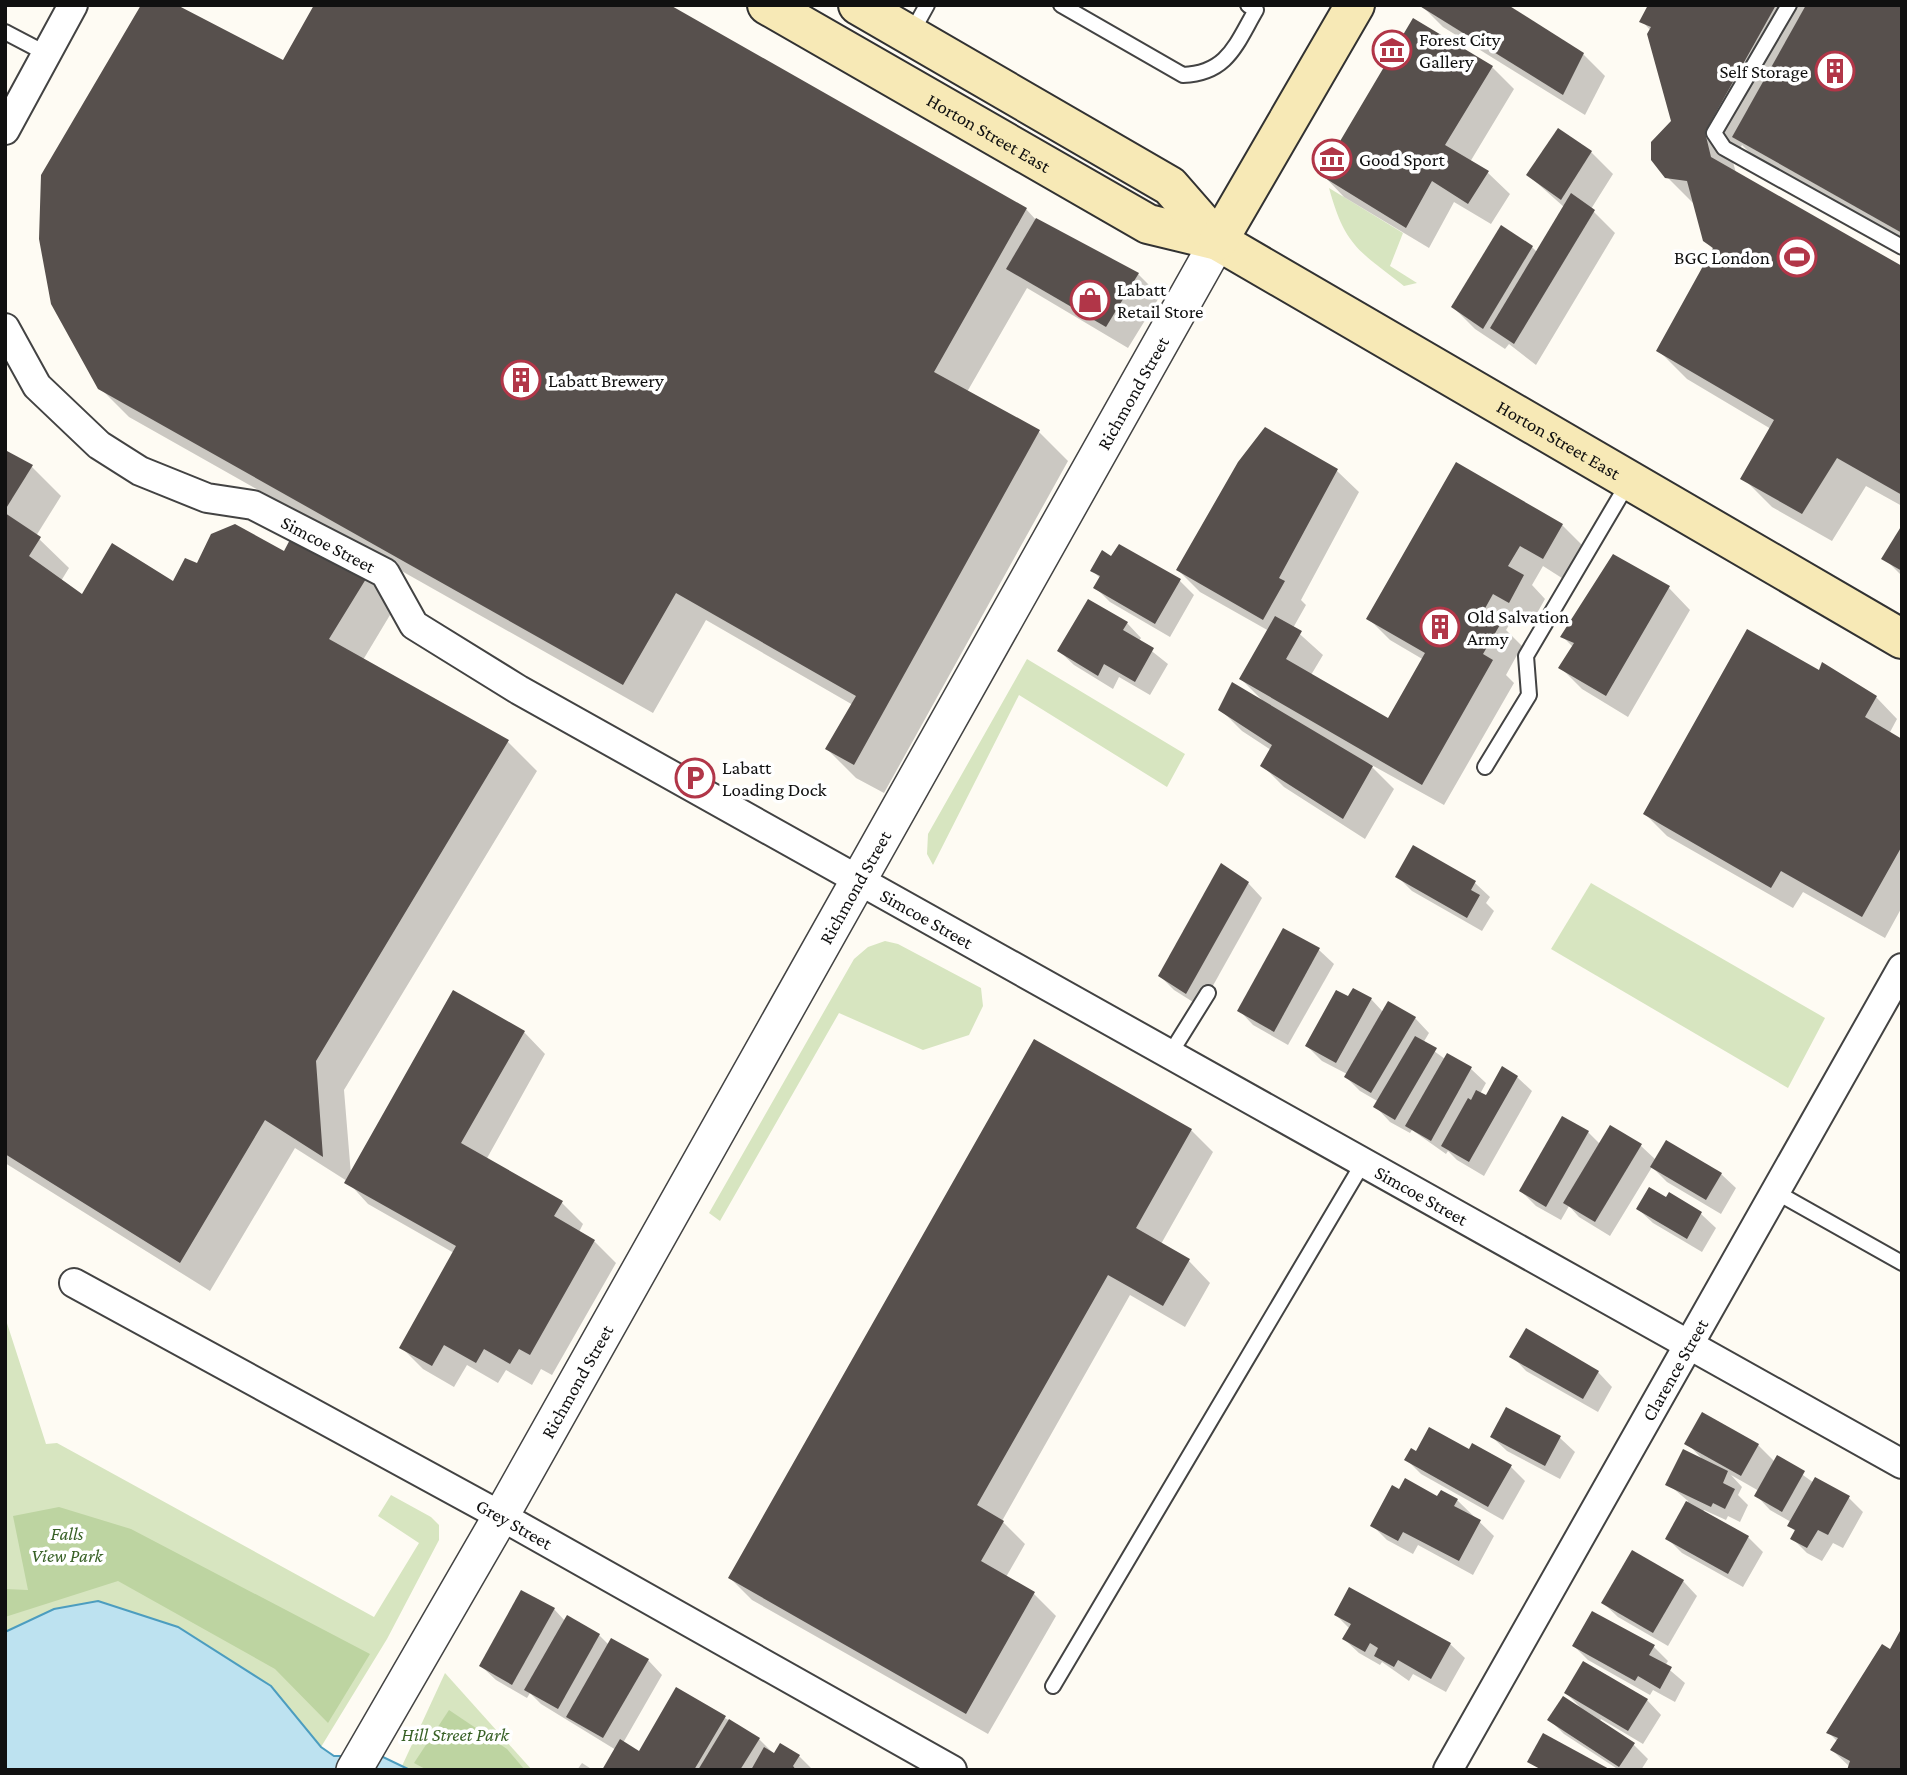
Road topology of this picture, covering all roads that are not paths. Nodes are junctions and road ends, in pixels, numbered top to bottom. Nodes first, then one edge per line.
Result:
1 (73, 5) edge
2 (767, 5) edge
3 (858, 5) edge
4 (1061, 5) edge
5 (1248, 5) edge
6 (1355, 5) edge
7 (1789, 5) edge
8 (918, 20) edge
9 (5, 32) edge
10 (47, 54) junction
11 (5, 131) edge
12 (1218, 241) junction
13 (1902, 247) edge
14 (5, 328) edge
15 (1630, 481) junction
16 (1902, 639) edge
17 (1485, 767) dead end
18 (859, 879) junction
19 (1902, 968) edge
20 (1208, 993) dead end
21 (1170, 1054) junction
22 (1363, 1163) junction
23 (1776, 1192) junction
24 (1902, 1263) edge
25 (74, 1283) dead end
26 (1689, 1346) junction
27 (1902, 1464) edge
28 (501, 1516) junction
29 (1053, 1686) dead end
30 (354, 1770) edge
31 (953, 1770) edge
32 (1448, 1770) edge

1 - 10 street
2 - 12 main road, Horton Street East
3 - 8 main road, Horton Street East
4 - 5 lane
6 - 12 main road, Richmond Street
7 - 13 lane
8 - 12 main road, Horton Street East
9 - 10 lane
10 - 11 street
12 - 15 main road, Horton Street East
12 - 18 street, Richmond Street
14 - 18 street, Simcoe Street
15 - 16 main road, Horton Street East
15 - 17 lane
18 - 21 street, Simcoe Street
18 - 28 street, Richmond Street
19 - 23 street, Clarence Street
20 - 21 lane
21 - 22 street, Simcoe Street
22 - 26 street, Simcoe Street
22 - 29 lane
23 - 24 lane
23 - 26 street, Clarence Street
25 - 28 street, Grey Street
26 - 27 street, Simcoe Street
26 - 32 street, Clarence Street
28 - 30 street, Richmond Street
28 - 31 street, Grey Street

